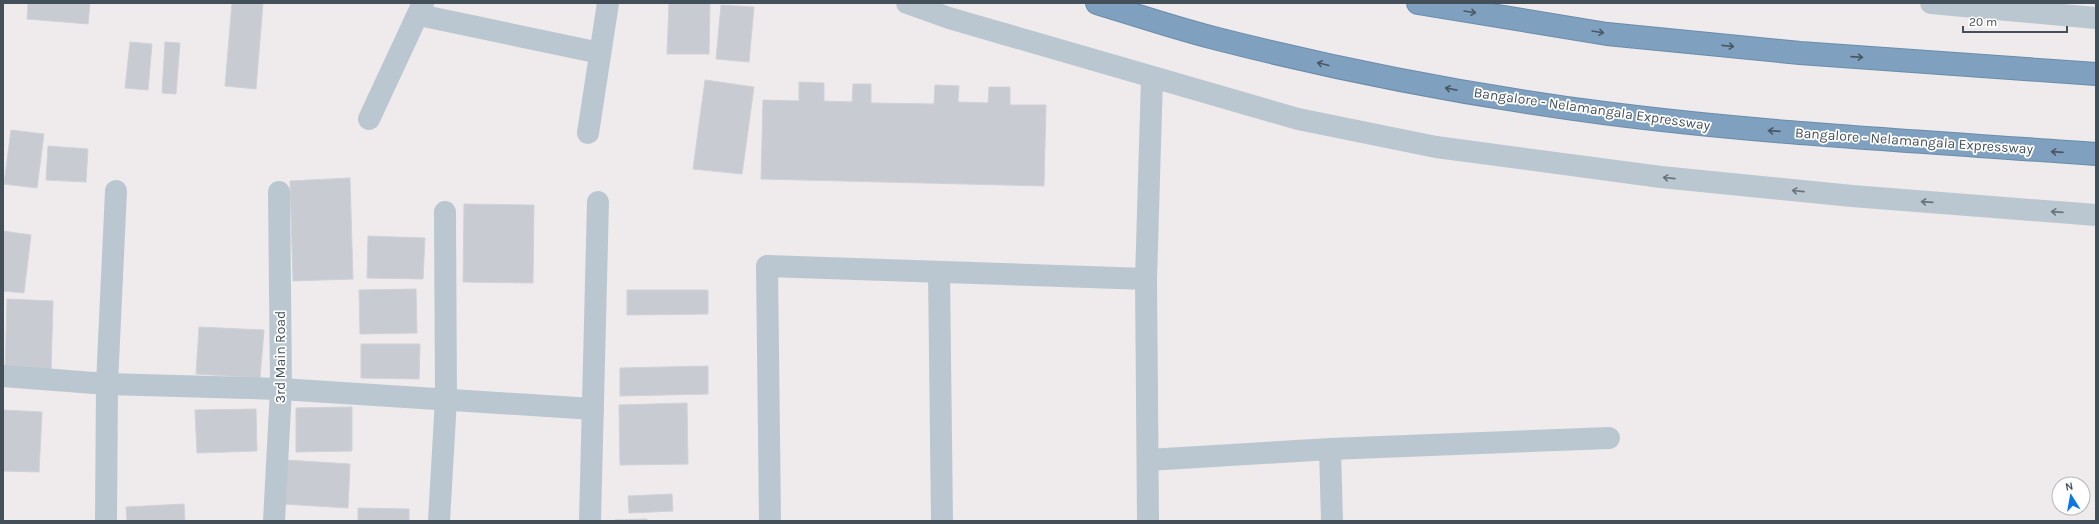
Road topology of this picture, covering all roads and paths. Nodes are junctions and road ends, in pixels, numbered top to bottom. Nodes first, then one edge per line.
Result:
1 (608, 3) edge
2 (907, 3) edge
3 (1097, 3) edge
4 (1418, 3) edge
5 (1931, 3) edge
6 (421, 9) edge
7 (2096, 18) edge
8 (600, 53) junction
9 (2096, 74) edge
10 (1152, 78) junction
11 (369, 119) dead end
12 (588, 133) dead end
13 (2096, 154) edge
14 (116, 191) dead end
15 (279, 192) dead end
16 (598, 202) dead end
17 (445, 212) dead end
18 (2096, 215) edge
19 (939, 272) junction
20 (1146, 279) junction
21 (3, 376) edge
22 (107, 384) junction
23 (281, 388) junction
24 (446, 399) junction
25 (593, 409) junction
26 (1609, 438) dead end
27 (1330, 449) junction
28 (1148, 460) junction
29 (106, 521) edge
30 (274, 521) edge
31 (440, 521) edge
32 (590, 521) edge
33 (770, 521) edge
34 (942, 521) edge
35 (1148, 521) edge
36 (1332, 521) edge

1 - 8 street
2 - 10 street
13 -> 3 highway, Bangalore - Nelamangala Expressway
4 -> 9 highway
5 - 7 street
6 - 8 street
6 - 11 street
8 - 12 street
18 -> 10 street
10 - 20 street
14 - 22 street
15 - 23 street, 3rd Main Road
16 - 25 street
17 - 24 street
19 - 20 street
19 - 33 street
19 - 34 street
20 - 28 street
21 - 22 street
22 - 23 street
22 - 29 street
23 - 24 street
23 - 30 street, 3rd Main Road
24 - 25 street
24 - 31 street
25 - 32 street
26 - 27 street
27 - 28 street
27 - 36 street
28 - 35 street

